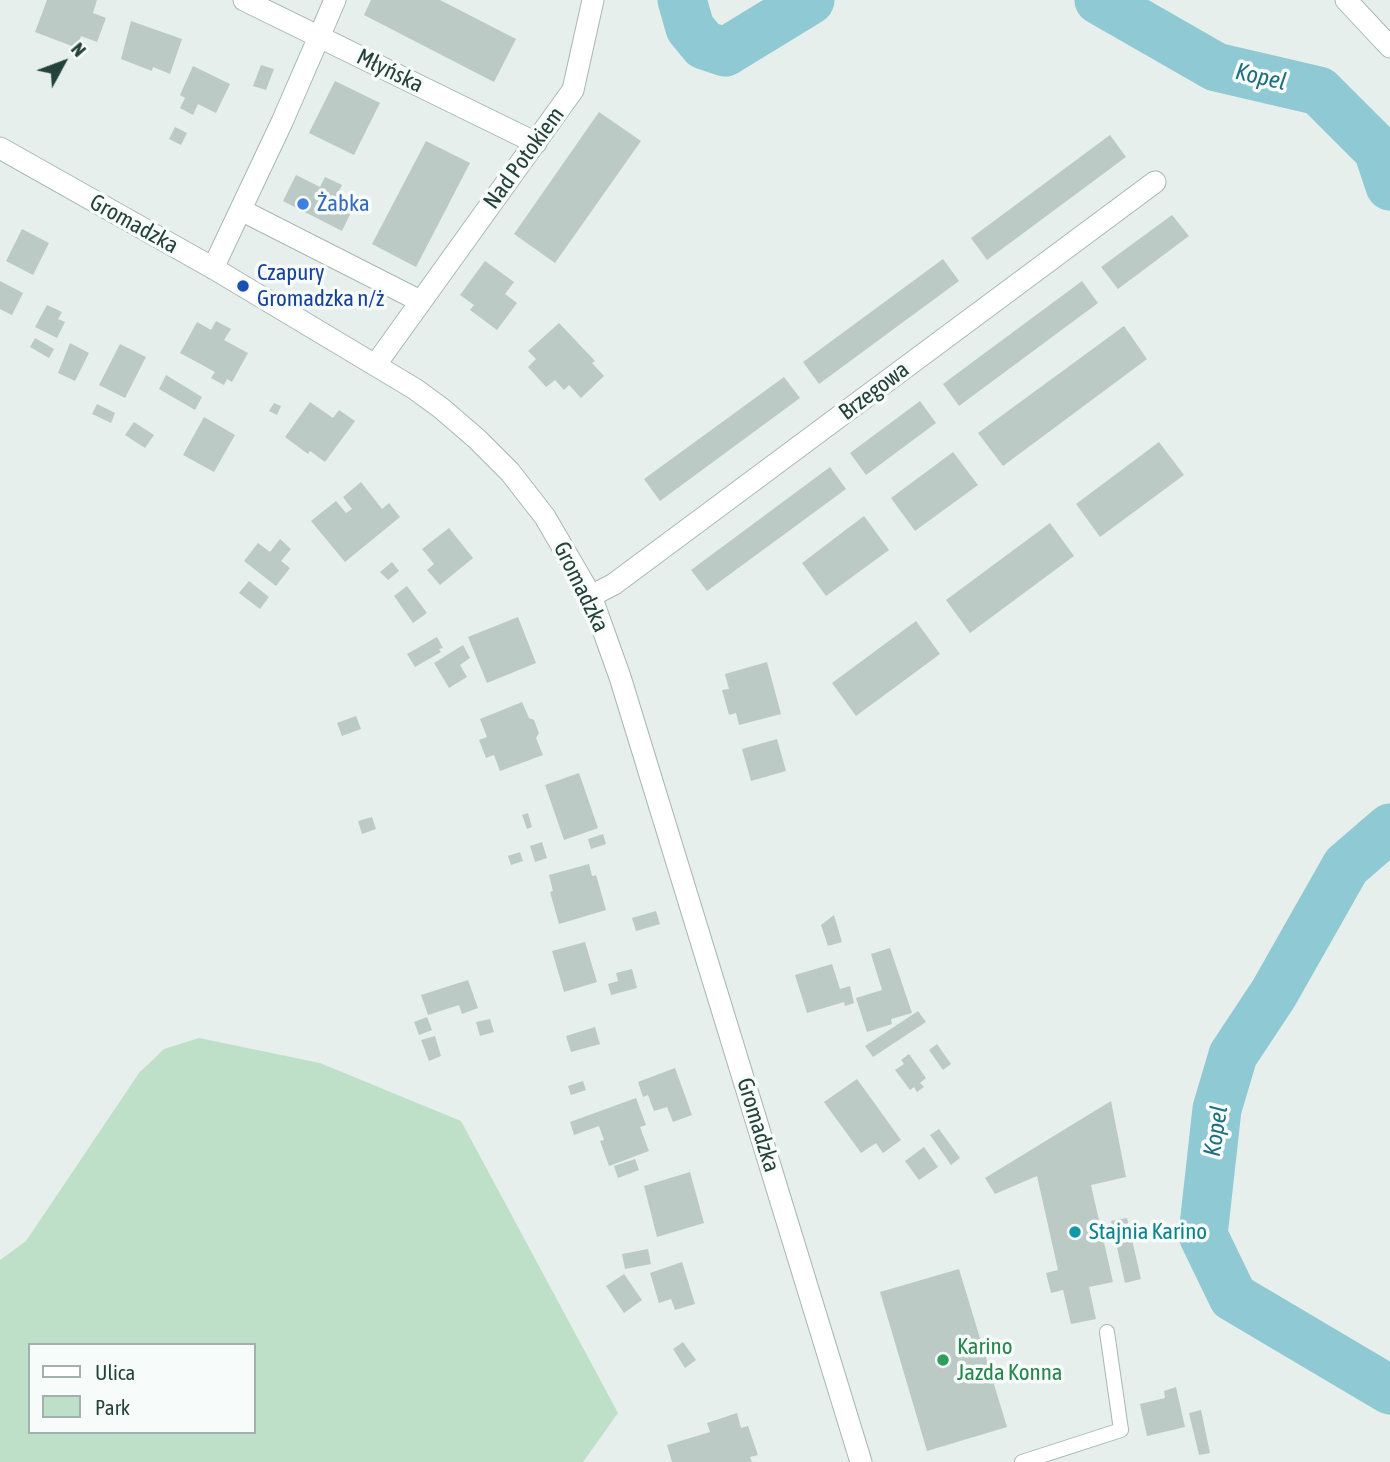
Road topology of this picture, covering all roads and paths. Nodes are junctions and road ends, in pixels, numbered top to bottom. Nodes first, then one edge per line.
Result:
1 (244, 0) edge
2 (335, 0) edge
3 (593, 0) edge
4 (1346, 0) edge
5 (318, 37) junction
6 (1387, 37) edge
7 (536, 143) junction
8 (0, 148) edge
9 (1155, 182) dead end
10 (241, 210) junction
11 (213, 268) junction
12 (420, 302) junction
13 (376, 363) junction
14 (591, 596) junction
15 (1107, 1332) dead end
16 (861, 1462) edge
17 (1022, 1462) edge

1 - 5 street, Młyńska
2 - 5 street
3 - 7 street, Nad Potokiem
4 - 6 street
5 - 7 street, Młyńska
5 - 10 street
7 - 12 street, Nad Potokiem
8 - 11 street, Gromadzka
9 - 14 street, Brzegowa
10 - 11 street
10 - 12 street
11 - 13 street, Gromadzka
12 - 13 street, Nad Potokiem
13 - 14 street, Gromadzka
14 - 16 street, Gromadzka
15 - 17 lane

